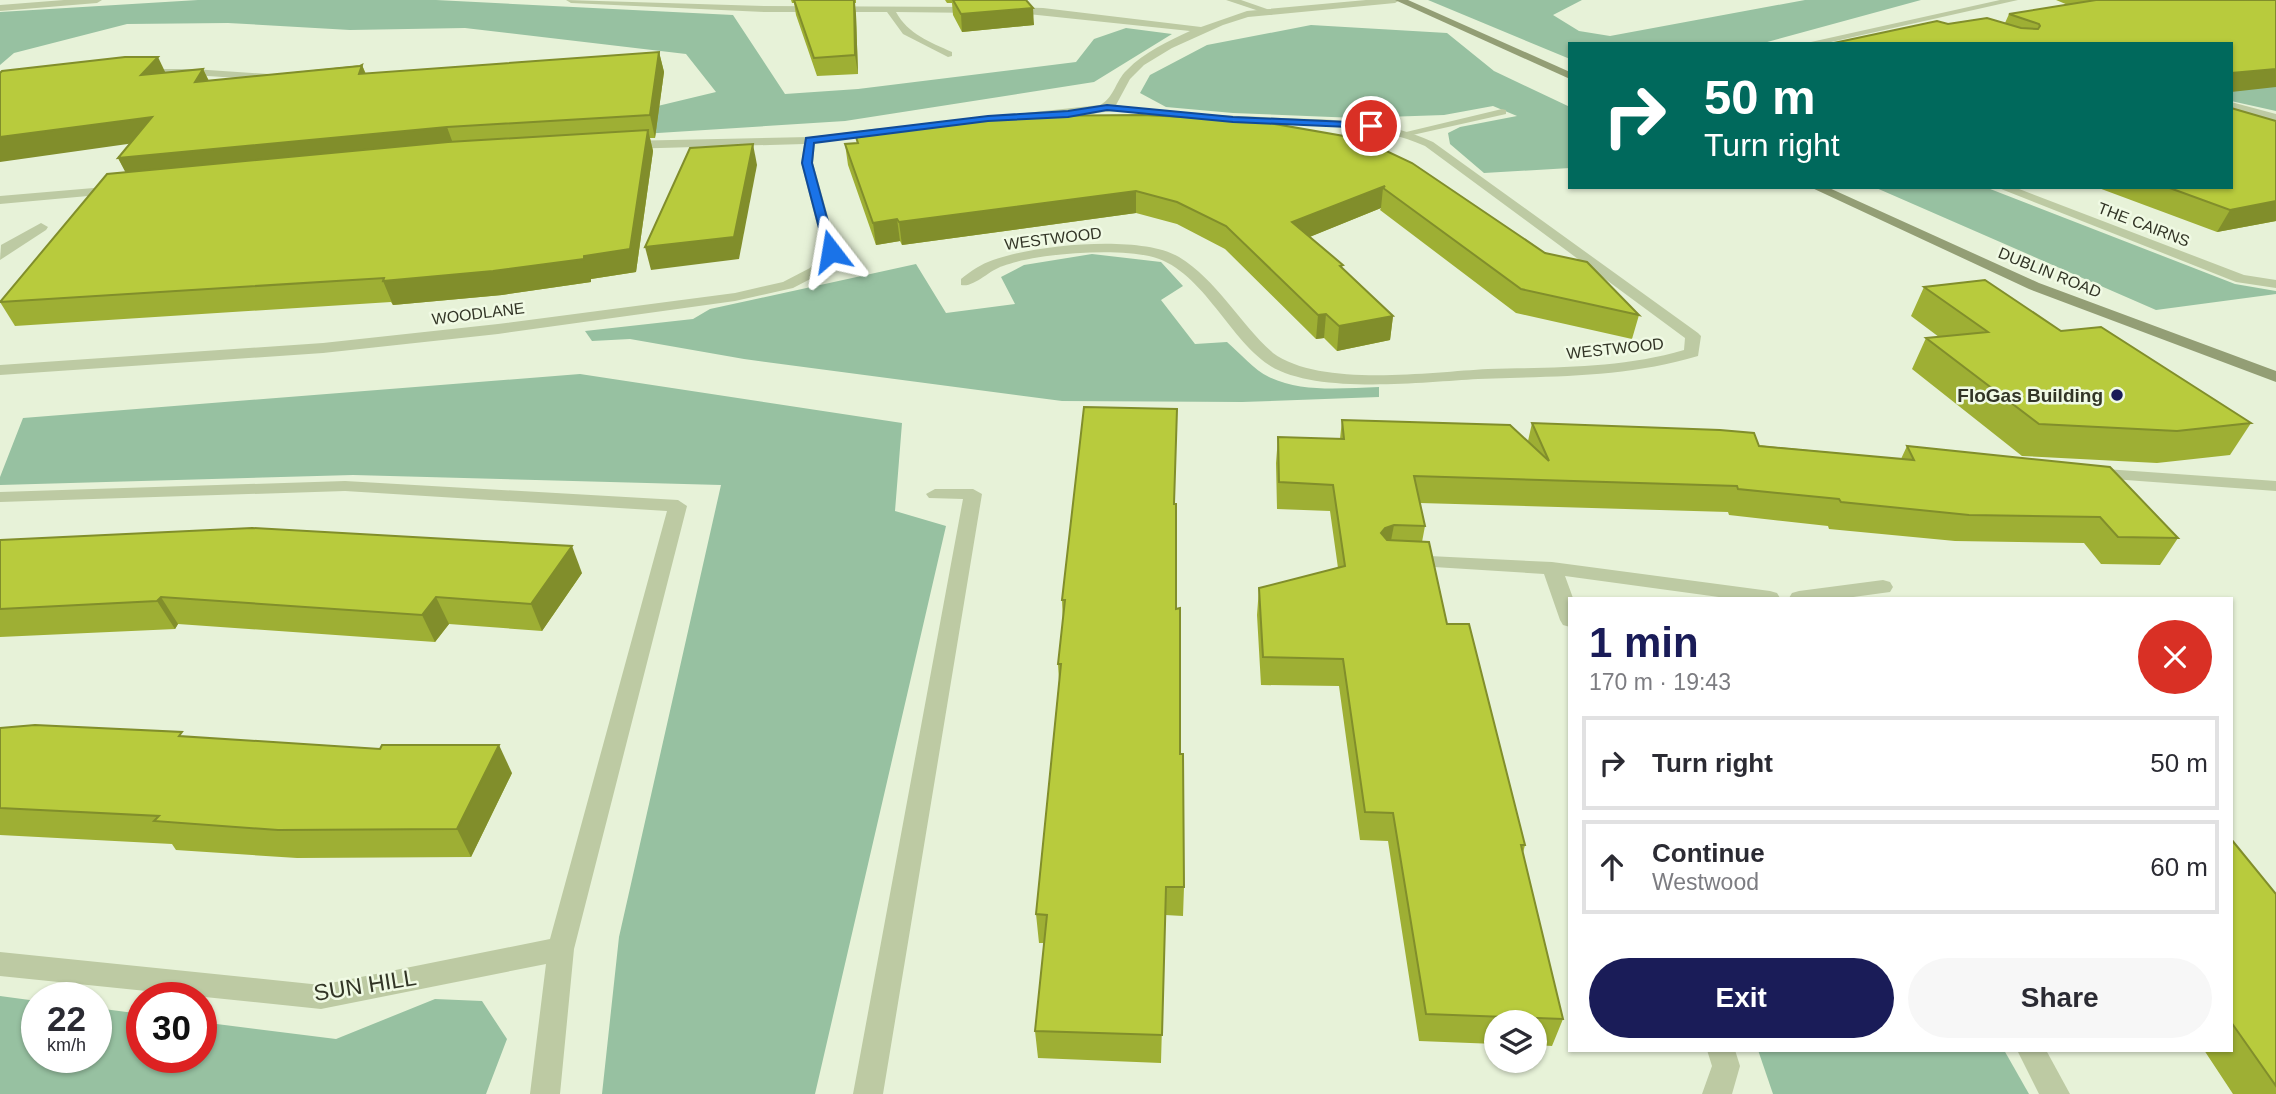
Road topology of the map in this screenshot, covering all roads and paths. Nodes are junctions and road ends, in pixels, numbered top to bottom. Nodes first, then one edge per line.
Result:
1 (97, 0) edge
2 (571, 0) edge
3 (1231, 0) edge
4 (1395, 0) edge
5 (1400, 0) edge
6 (2013, 0) edge
7 (0, 8) edge
8 (890, 10) junction
9 (1271, 12) junction
10 (1939, 17) junction
11 (1964, 25) edge
12 (1202, 30) junction
13 (1817, 42) edge
14 (948, 54) dead end
15 (123, 74) edge
16 (1568, 75) edge
17 (296, 78) edge
18 (2233, 106) edge
19 (1107, 107) junction
20 (1502, 112) dead end
21 (2276, 118) edge
22 (1408, 133) junction
23 (810, 140) junction
24 (615, 145) edge
25 (124, 189) edge
26 (1820, 189) edge
27 (2007, 189) edge
28 (0, 200) edge
29 (41, 227) dead end
30 (0, 256) edge
31 (966, 282) dead end
32 (2276, 284) edge
33 (0, 370) edge
34 (2276, 377) edge
35 (2073, 472) edge
36 (2276, 485) edge
37 (935, 495) dead end
38 (0, 497) edge
39 (1390, 560) edge
40 (1552, 568) junction
41 (1883, 587) dead end
42 (1763, 597) edge
43 (1807, 597) edge
44 (1568, 614) edge
45 (561, 948) junction
46 (0, 964) edge
47 (1722, 1052) edge
48 (2032, 1052) edge
49 (545, 1094) edge
50 (868, 1094) edge
51 (1717, 1094) edge
52 (2055, 1094) edge

1 - 7 street
2 - 8 street
3 - 9 street
4 - 9 street
5 - 16 main road
6 - 10 street
8 - 12 street
8 - 14 street
9 - 12 street
10 - 11 street
10 - 13 street
12 - 19 street
15 - 17 street
18 - 21 street
19 - 22 street, WESTWOOD
19 - 23 street, WESTWOOD
20 - 22 street
22 - 31 street, WESTWOOD
23 - 24 street, WESTWOOD
23 - 33 street, WOODLANE
25 - 28 street
26 - 34 main road, DUBLIN ROAD
27 - 32 street, THE CAIRNS
29 - 30 street
35 - 36 street
37 - 50 street
38 - 45 street
39 - 40 street
40 - 42 street
40 - 44 street
41 - 43 street
45 - 46 street, SUN HILL
45 - 49 street
47 - 51 street
48 - 52 street

